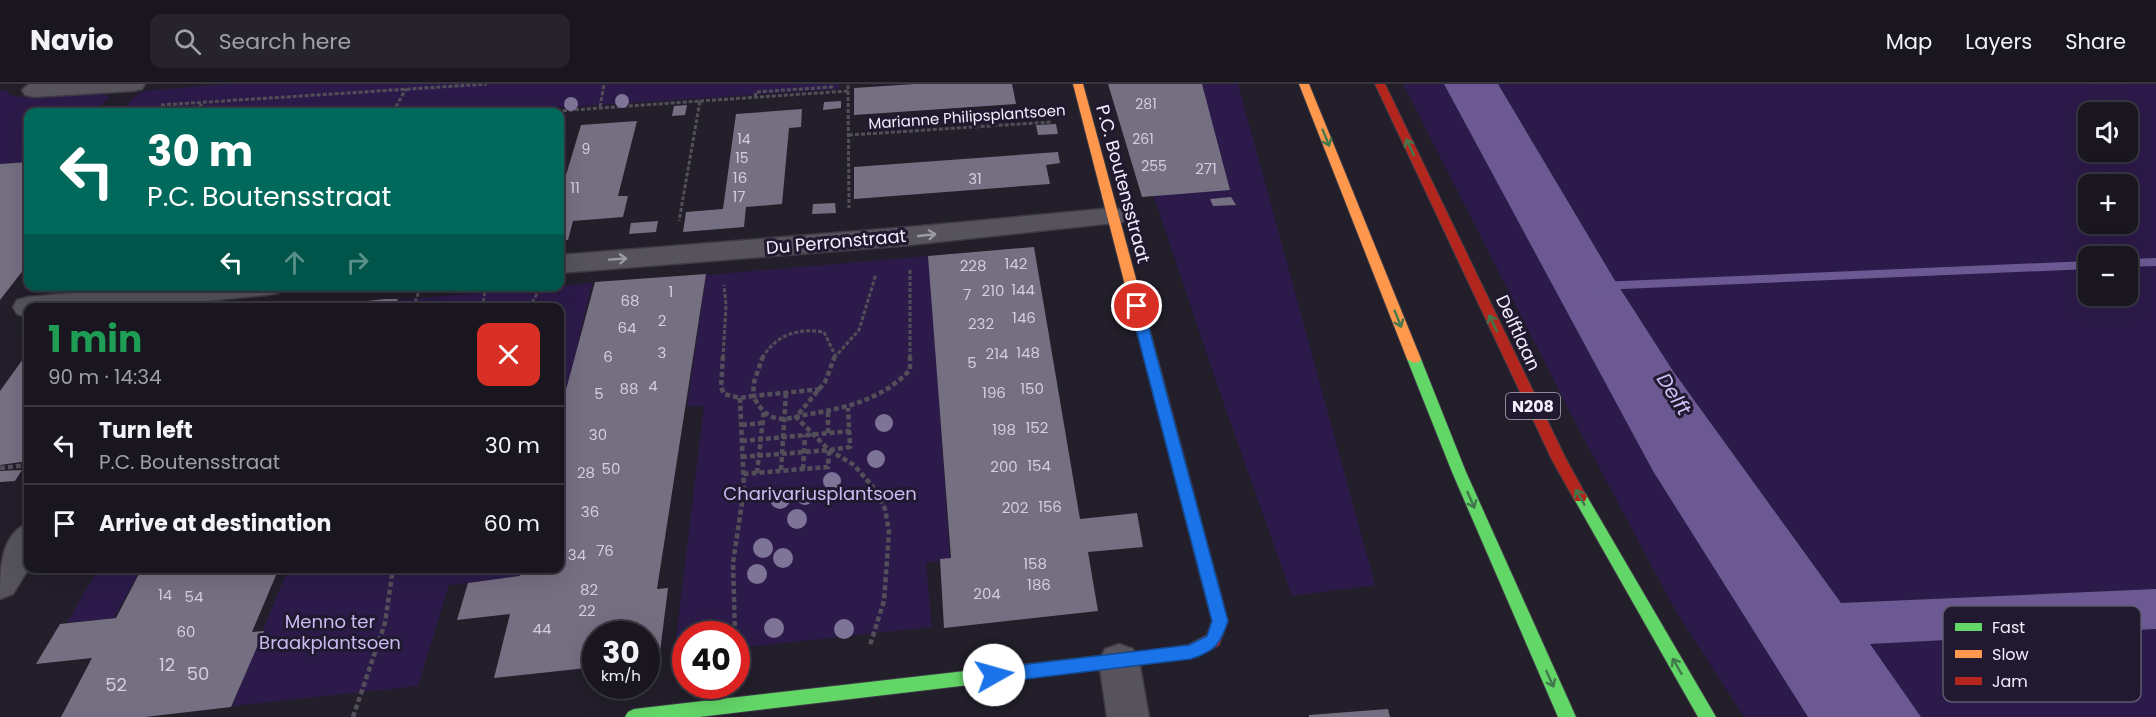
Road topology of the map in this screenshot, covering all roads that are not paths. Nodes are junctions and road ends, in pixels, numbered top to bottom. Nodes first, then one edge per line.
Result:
1 (132, 84) edge
2 (1078, 84) edge
3 (1304, 84) edge
4 (1380, 84) edge
5 (34, 90) dead end
6 (1113, 216) junction
7 (564, 264) edge
8 (236, 291) edge
9 (179, 300) edge
10 (114, 303) edge
11 (24, 544) edge
12 (0, 583) edge
13 (1119, 661) junction
14 (634, 717) edge
15 (1128, 717) edge
16 (1567, 717) edge
17 (1707, 717) edge

1 - 5 street
2 - 6 main road, P.C. Boutensstraat
3 -> 16 main road
17 -> 4 main road, Delftlaan / N208
7 -> 6 street, Du Perronstraat
6 - 13 main road, P.C. Boutensstraat
8 - 9 street
9 - 10 street
11 - 12 street
13 - 14 main road
13 - 15 street

